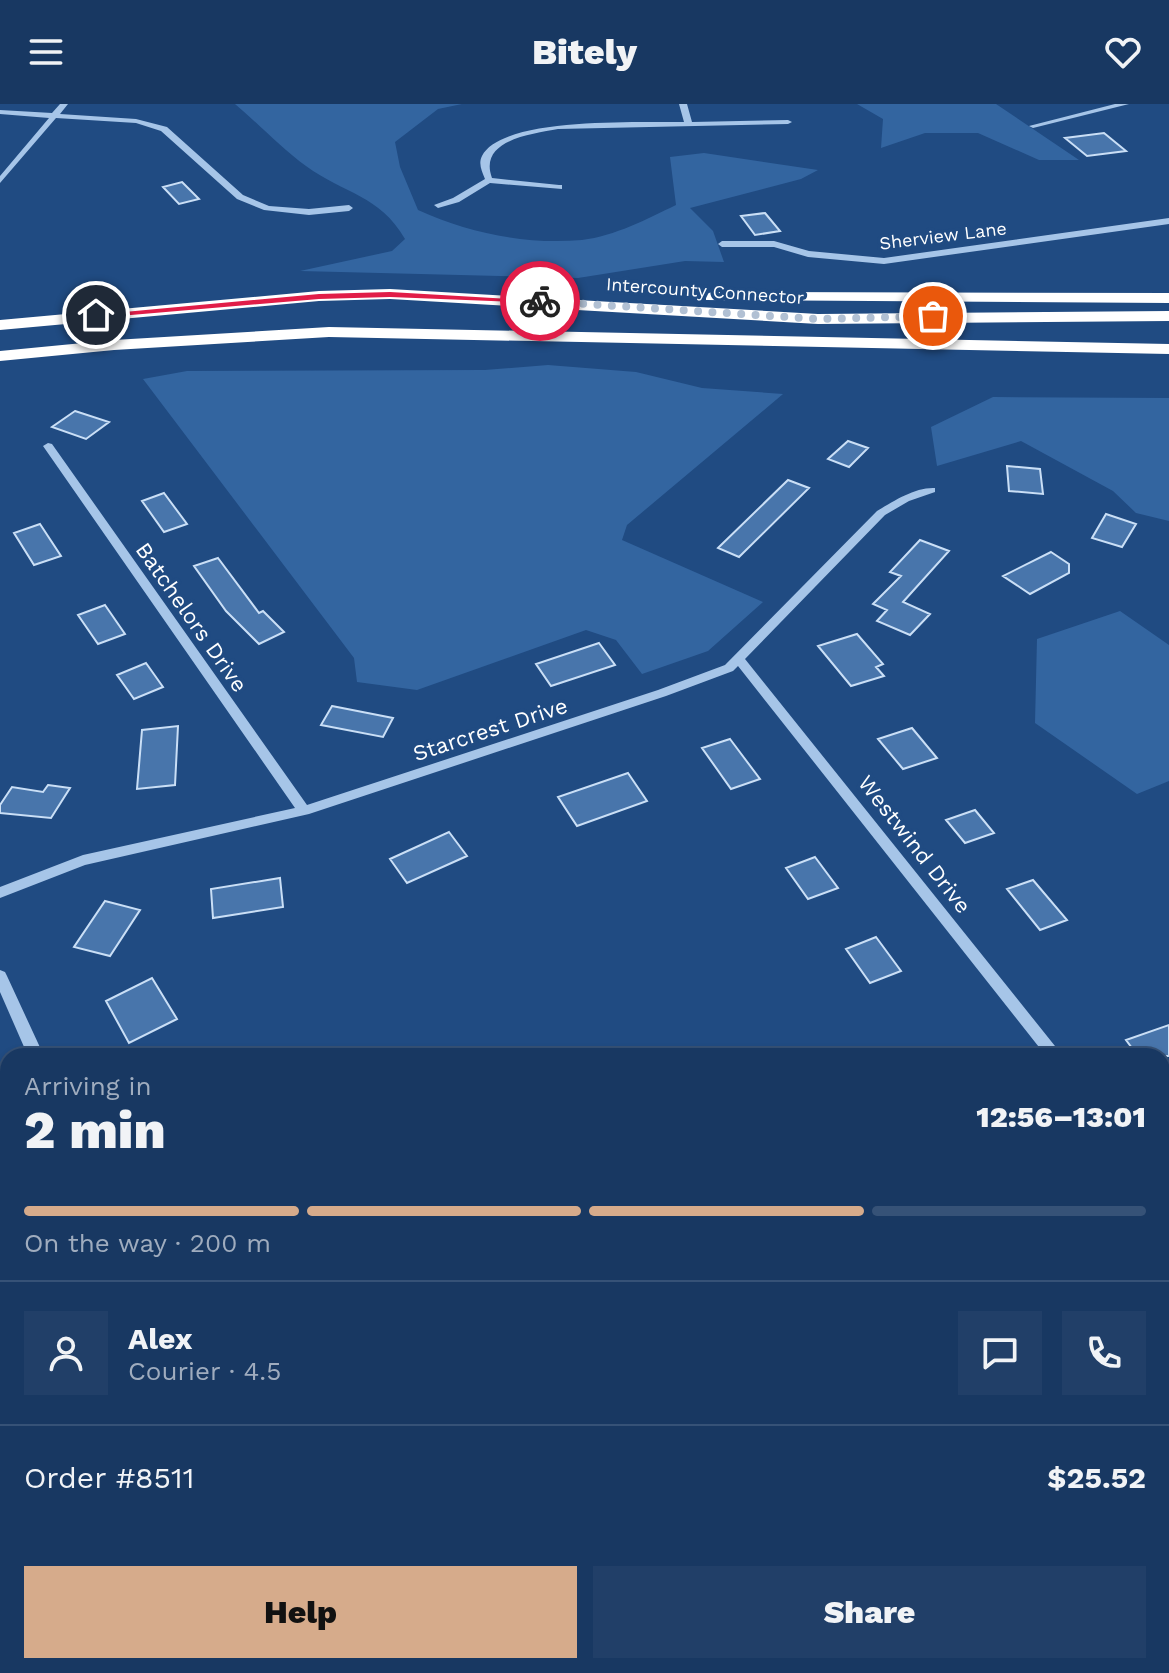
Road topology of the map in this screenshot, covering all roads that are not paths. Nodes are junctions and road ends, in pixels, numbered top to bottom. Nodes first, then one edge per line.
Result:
1 (64, 104) edge
2 (683, 104) edge
3 (1125, 104) edge
4 (0, 112) edge
5 (56, 115) junction
6 (788, 122) dead end
7 (688, 123) junction
8 (1033, 126) dead end
9 (489, 180) junction
10 (0, 181) edge
11 (559, 187) dead end
12 (438, 205) dead end
13 (349, 208) dead end
14 (1169, 221) edge
15 (722, 244) dead end
16 (465, 296) junction
17 (1169, 298) edge
18 (1169, 316) edge
19 (0, 325) edge
20 (866, 345) junction
21 (1169, 349) edge
22 (0, 356) edge
23 (1169, 363) edge
24 (48, 446) dead end
25 (931, 490) dead end
26 (740, 660) junction
27 (304, 811) junction
28 (0, 893) edge
29 (0, 976) edge
30 (32, 1048) edge
31 (1049, 1048) edge

1 - 5 street
2 - 7 street
3 - 8 street
4 - 5 street
5 - 10 street
5 - 13 street
6 - 7 street
7 - 9 street
9 - 11 street
9 - 12 street
14 - 15 street, Sherview Lane
16 - 17 highway
16 - 18 highway, Intercounty Connector
16 - 19 highway, Intercounty Connector
20 - 21 highway
20 - 22 highway
20 - 23 highway
24 - 27 street, Batchelors Drive
25 - 26 street, Starcrest Drive
26 - 27 street, Starcrest Drive
26 - 31 street, Westwind Drive
27 - 28 street, Starcrest Drive
29 - 30 street

